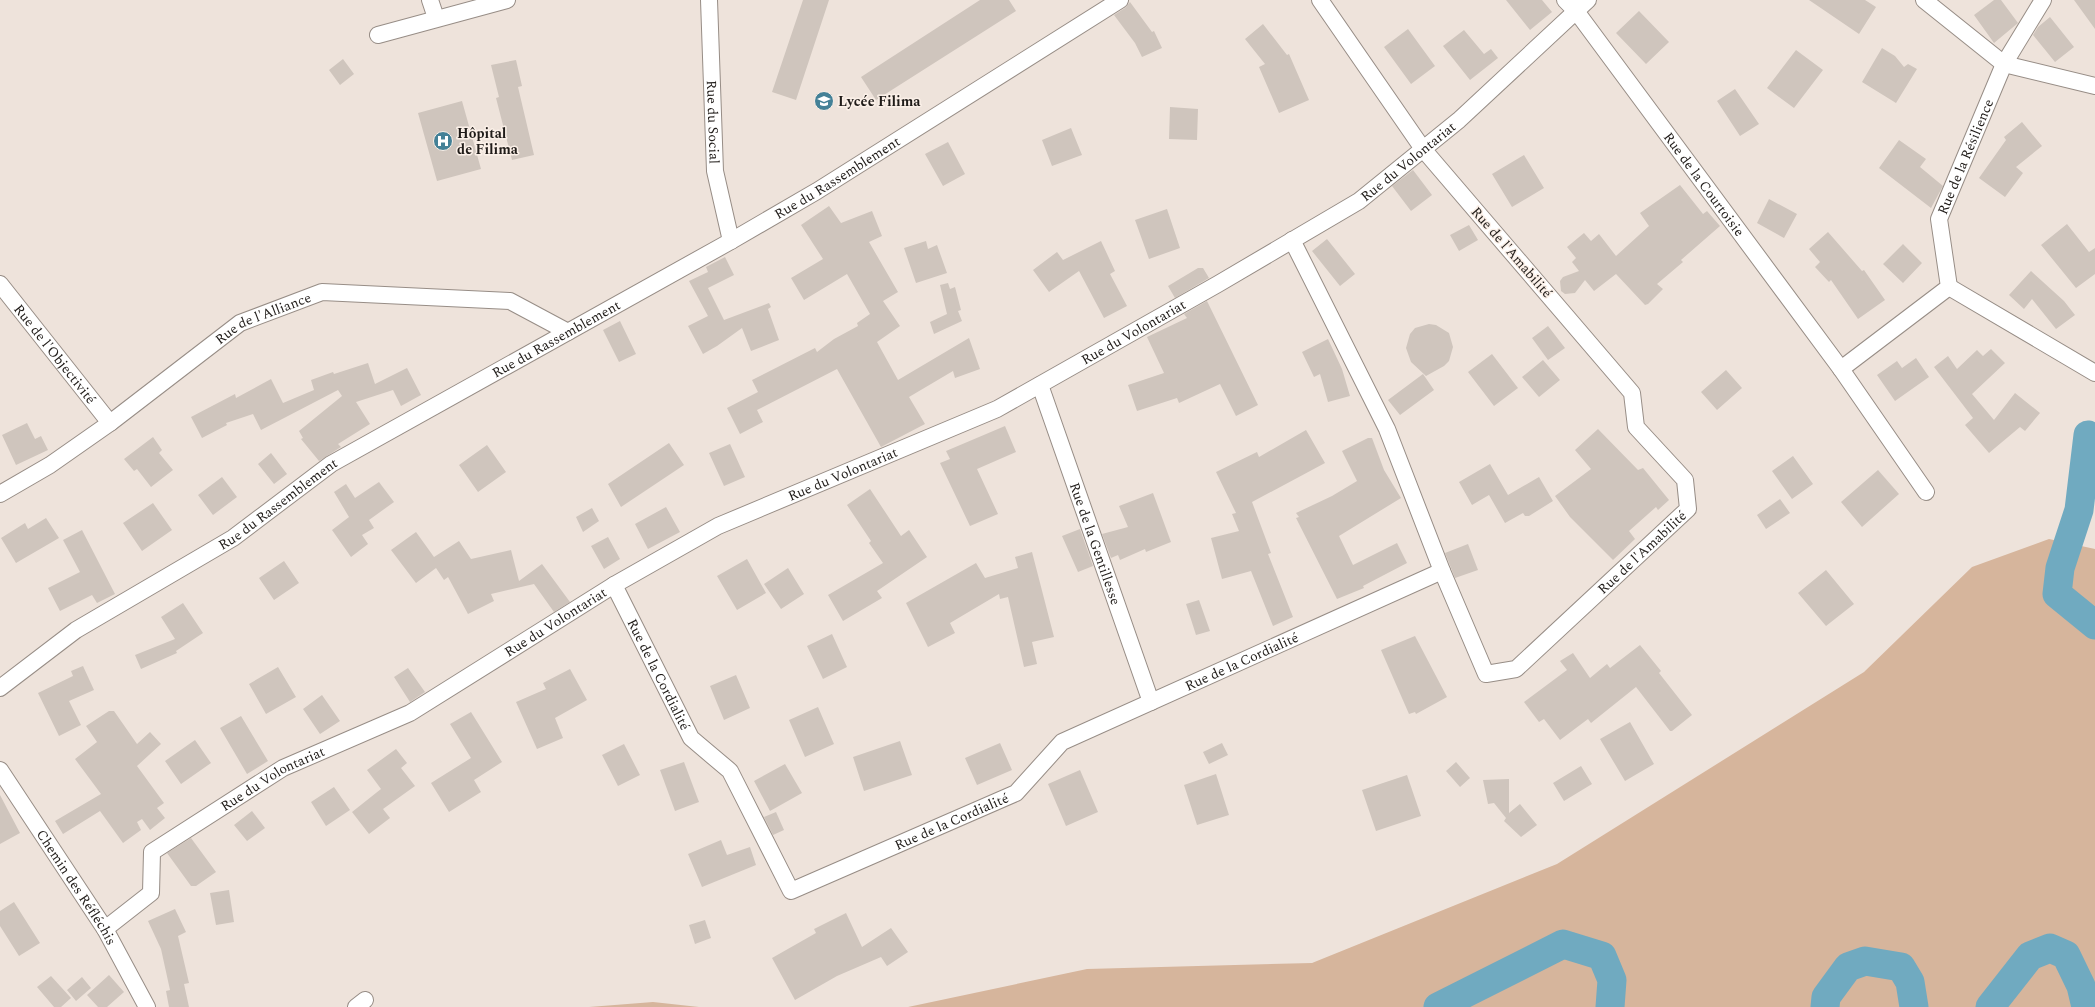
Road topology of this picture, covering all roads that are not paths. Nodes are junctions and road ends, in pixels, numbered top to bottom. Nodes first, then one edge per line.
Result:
1 (430, 0) edge
2 (507, 0) edge
3 (709, 0) edge
4 (1120, 0) edge
5 (1320, 0) edge
6 (1924, 0) edge
7 (2043, 0) edge
8 (1576, 4) edge
9 (436, 18) junction
10 (378, 35) dead end
11 (2004, 64) junction
12 (2095, 86) edge
13 (1423, 149) junction
14 (1292, 240) junction
15 (731, 242) junction
16 (0, 284) edge
17 (1949, 287) junction
18 (568, 332) junction
19 (1841, 369) junction
20 (2095, 373) edge
21 (1040, 385) junction
22 (110, 423) junction
23 (1926, 492) dead end
24 (0, 494) edge
25 (1442, 571) junction
26 (614, 585) junction
27 (0, 688) edge
28 (1151, 702) junction
29 (0, 770) edge
30 (105, 929) junction
31 (147, 1007) edge

1 - 9 street
2 - 9 street
3 - 15 street, Rue du Social
4 - 15 street, Rue du Rassemblement
5 - 13 street, Rue de l'Amabilité
6 - 11 street
7 - 11 street, Rue de la Résilience
8 - 13 street, Rue du Volontariat
8 - 19 street, Rue de la Courtoisie
9 - 10 street
11 - 12 street
11 - 17 street, Rue de la Résilience
13 - 14 street, Rue du Volontariat
13 - 25 street, Rue de l'Amabilité
14 - 21 street, Rue du Volontariat
14 - 25 street, Rue de l'Amabilité
15 - 18 street, Rue du Rassemblement
16 - 22 street, Rue de l'Objectivité
17 - 19 street
17 - 20 street
18 - 22 street, Rue de l'Alliance
18 - 27 street, Rue du Rassemblement
19 - 23 street, Rue de la Courtoisie
21 - 26 street, Rue du Volontariat
21 - 28 street, Rue de la Gentillesse
22 - 24 street, Rue de l'Alliance
25 - 28 street, Rue de la Cordialité
26 - 28 street, Rue de la Cordialité
26 - 30 street, Rue du Volontariat
29 - 30 street, Chemin des Réfléchis
30 - 31 street, Chemin des Réfléchis

